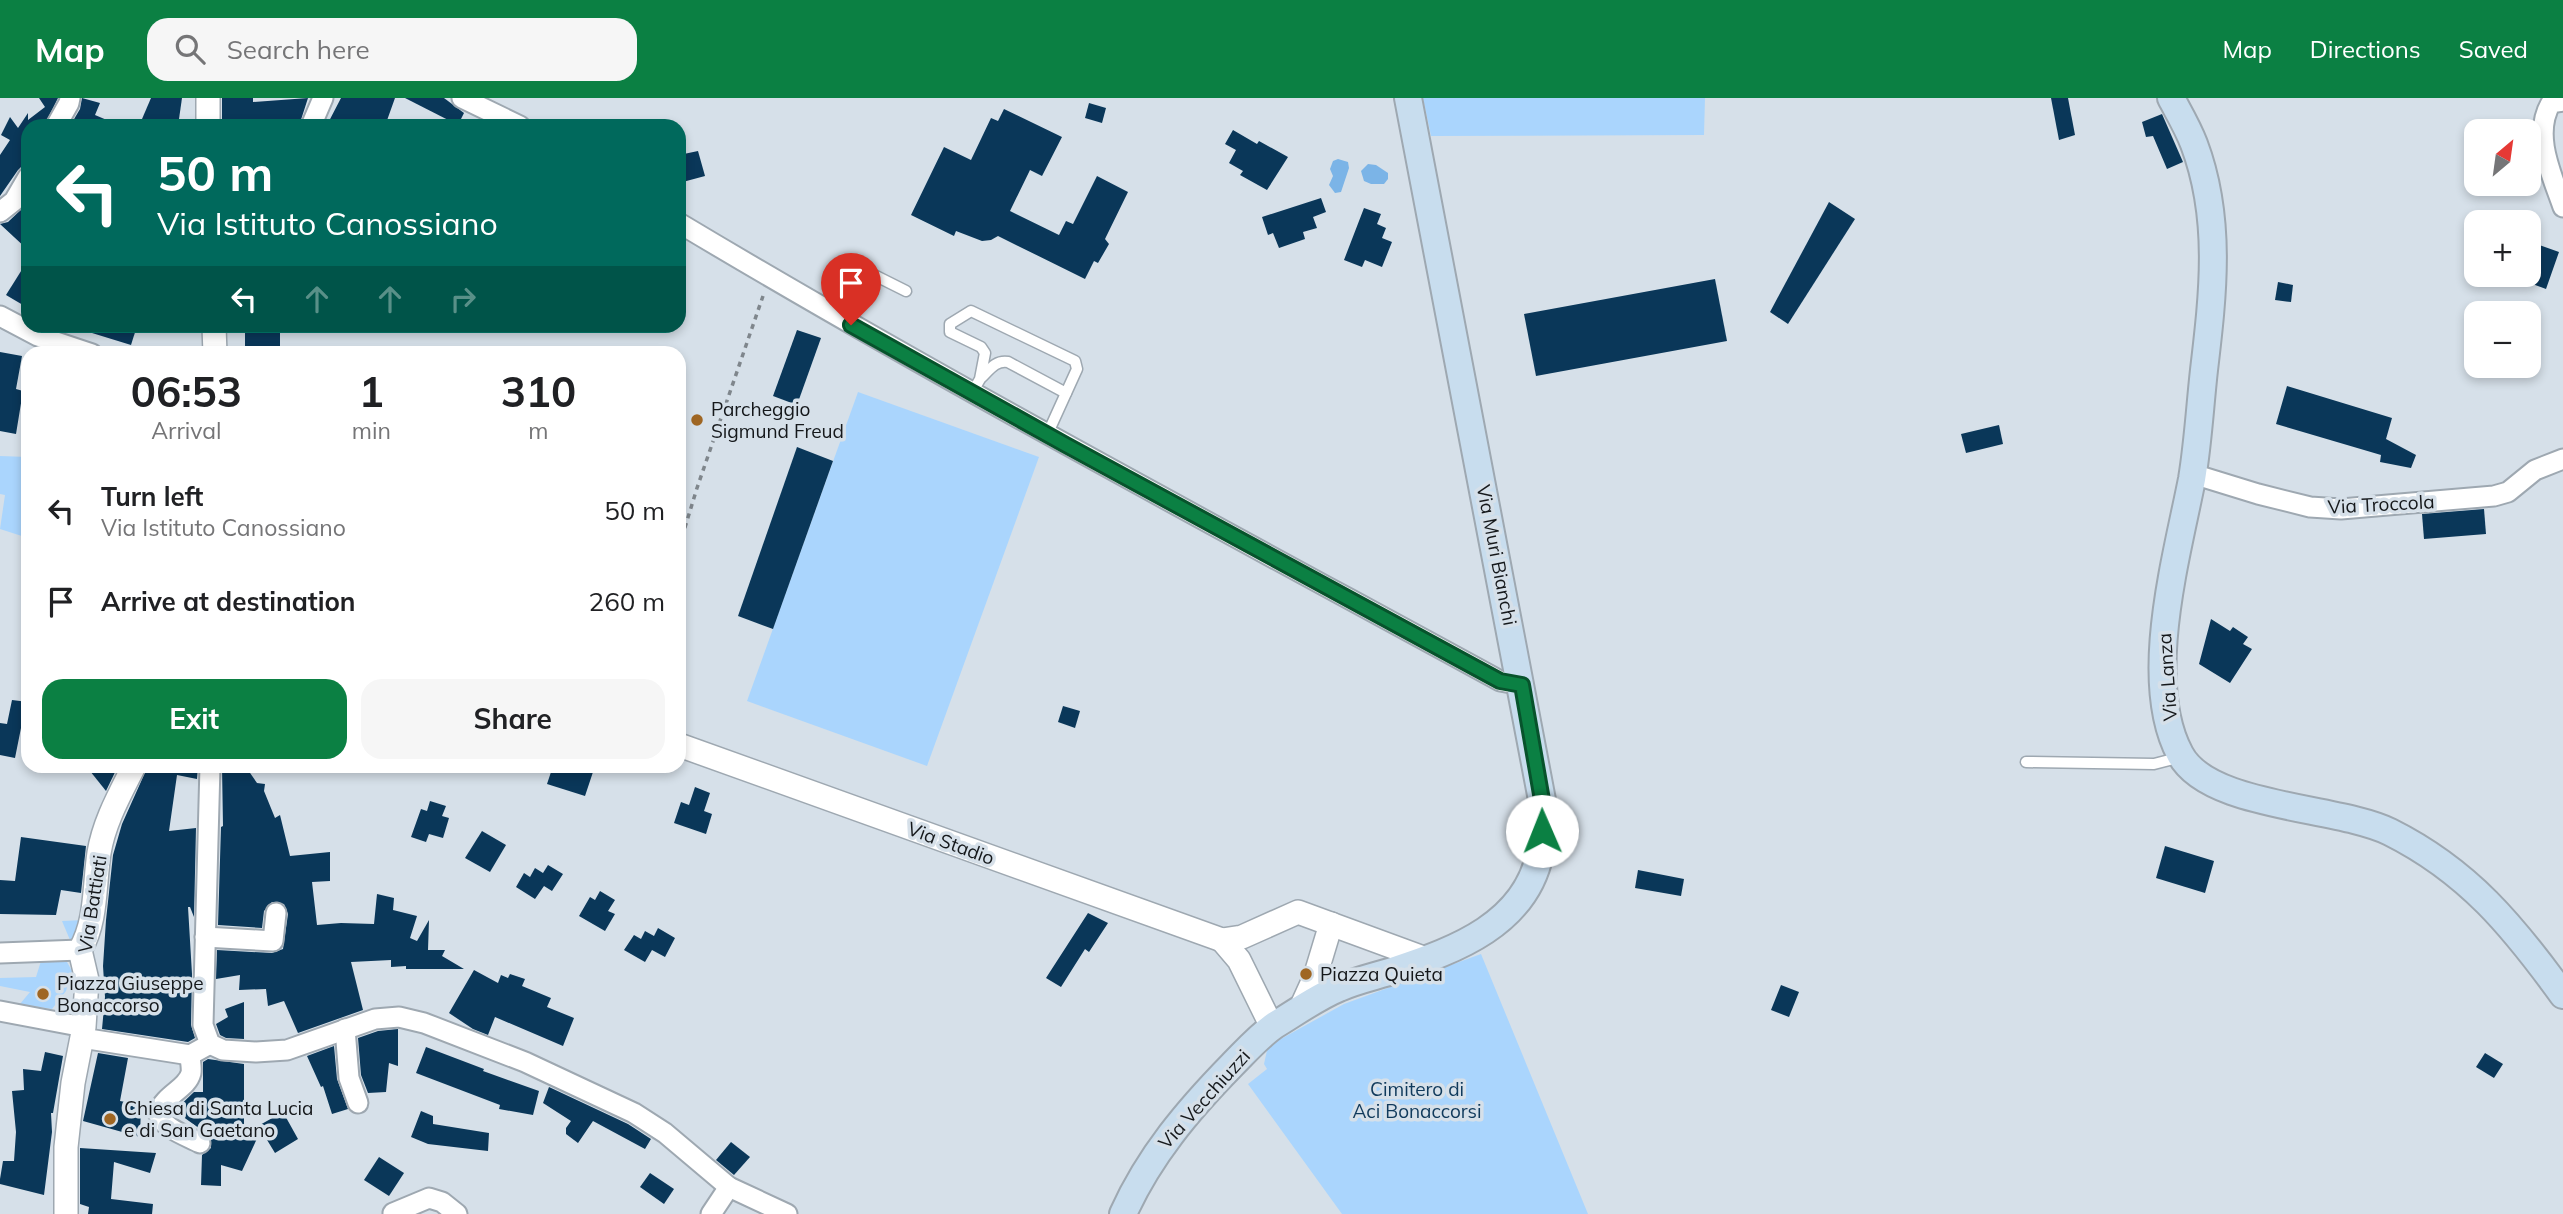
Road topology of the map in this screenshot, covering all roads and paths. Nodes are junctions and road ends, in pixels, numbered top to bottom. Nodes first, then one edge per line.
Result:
1 (69, 98) edge
2 (208, 98) edge
3 (323, 98) edge
4 (462, 98) edge
5 (1408, 98) edge
6 (2171, 98) edge
7 (2563, 101) edge
8 (60, 119) edge
9 (208, 119) edge
10 (313, 119) edge
11 (506, 119) edge
12 (21, 193) edge
13 (2563, 207) edge
14 (0, 212) edge
15 (686, 227) edge
16 (906, 291) dead end
17 (769, 293) dead end
18 (833, 314) junction
19 (0, 316) edge
20 (21, 327) edge
21 (32, 333) edge
22 (68, 346) edge
23 (976, 386) junction
24 (1066, 393) junction
25 (1047, 435) junction
26 (2563, 459) edge
27 (2193, 474) junction
28 (686, 524) edge
29 (1522, 685) junction
30 (686, 748) edge
31 (2181, 757) junction
32 (2026, 762) dead end
33 (131, 773) edge
34 (210, 773) edge
35 (276, 913) dead end
36 (1331, 924) junction
37 (205, 937) junction
38 (1222, 940) junction
39 (80, 950) junction
40 (0, 953) edge
41 (1426, 959) junction
42 (2563, 995) edge
43 (1300, 1010) junction
44 (0, 1011) edge
45 (1272, 1027) junction
46 (345, 1029) junction
47 (83, 1033) junction
48 (210, 1044) junction
49 (190, 1055) junction
50 (358, 1103) dead end
51 (200, 1143) dead end
52 (729, 1187) junction
53 (393, 1213) edge
54 (66, 1214) edge
55 (457, 1214) edge
56 (711, 1214) edge
57 (788, 1214) edge
58 (1123, 1214) edge

1 - 8 street
2 - 9 street
3 - 10 street
4 - 11 street
5 - 29 main road, Via Muri Bianchi
6 - 27 main road, Via Lanza
7 - 13 street
12 - 14 street
15 - 18 street
16 - 18 lane
17 - 28 path
18 - 23 street
19 - 20 street
21 - 22 street
23 - 24 lane
23 - 24 lane
23 - 25 street
24 - 25 lane
25 - 29 street
26 - 27 street, Via Troccola
27 - 31 main road, Via Lanza
29 - 41 main road, Via Muri Bianchi
30 - 38 street, Via Stadio
31 - 32 lane
31 - 42 main road
33 - 39 street, Via Battiati
34 - 37 street
35 - 37 street
36 - 38 street
36 - 41 street
36 - 43 street
37 - 48 street
38 - 45 street
39 - 40 street
39 - 47 street, Via Battiati
41 - 43 main road, Via Muri Bianchi
43 - 45 main road, Via Vecchiuzzi
44 - 47 street
45 - 58 main road, Via Vecchiuzzi
46 - 48 street
46 - 50 street
46 - 52 street
47 - 49 street
47 - 54 street, Via Battiati
48 - 49 street
49 - 51 street
52 - 56 street
52 - 57 street
53 - 55 street

